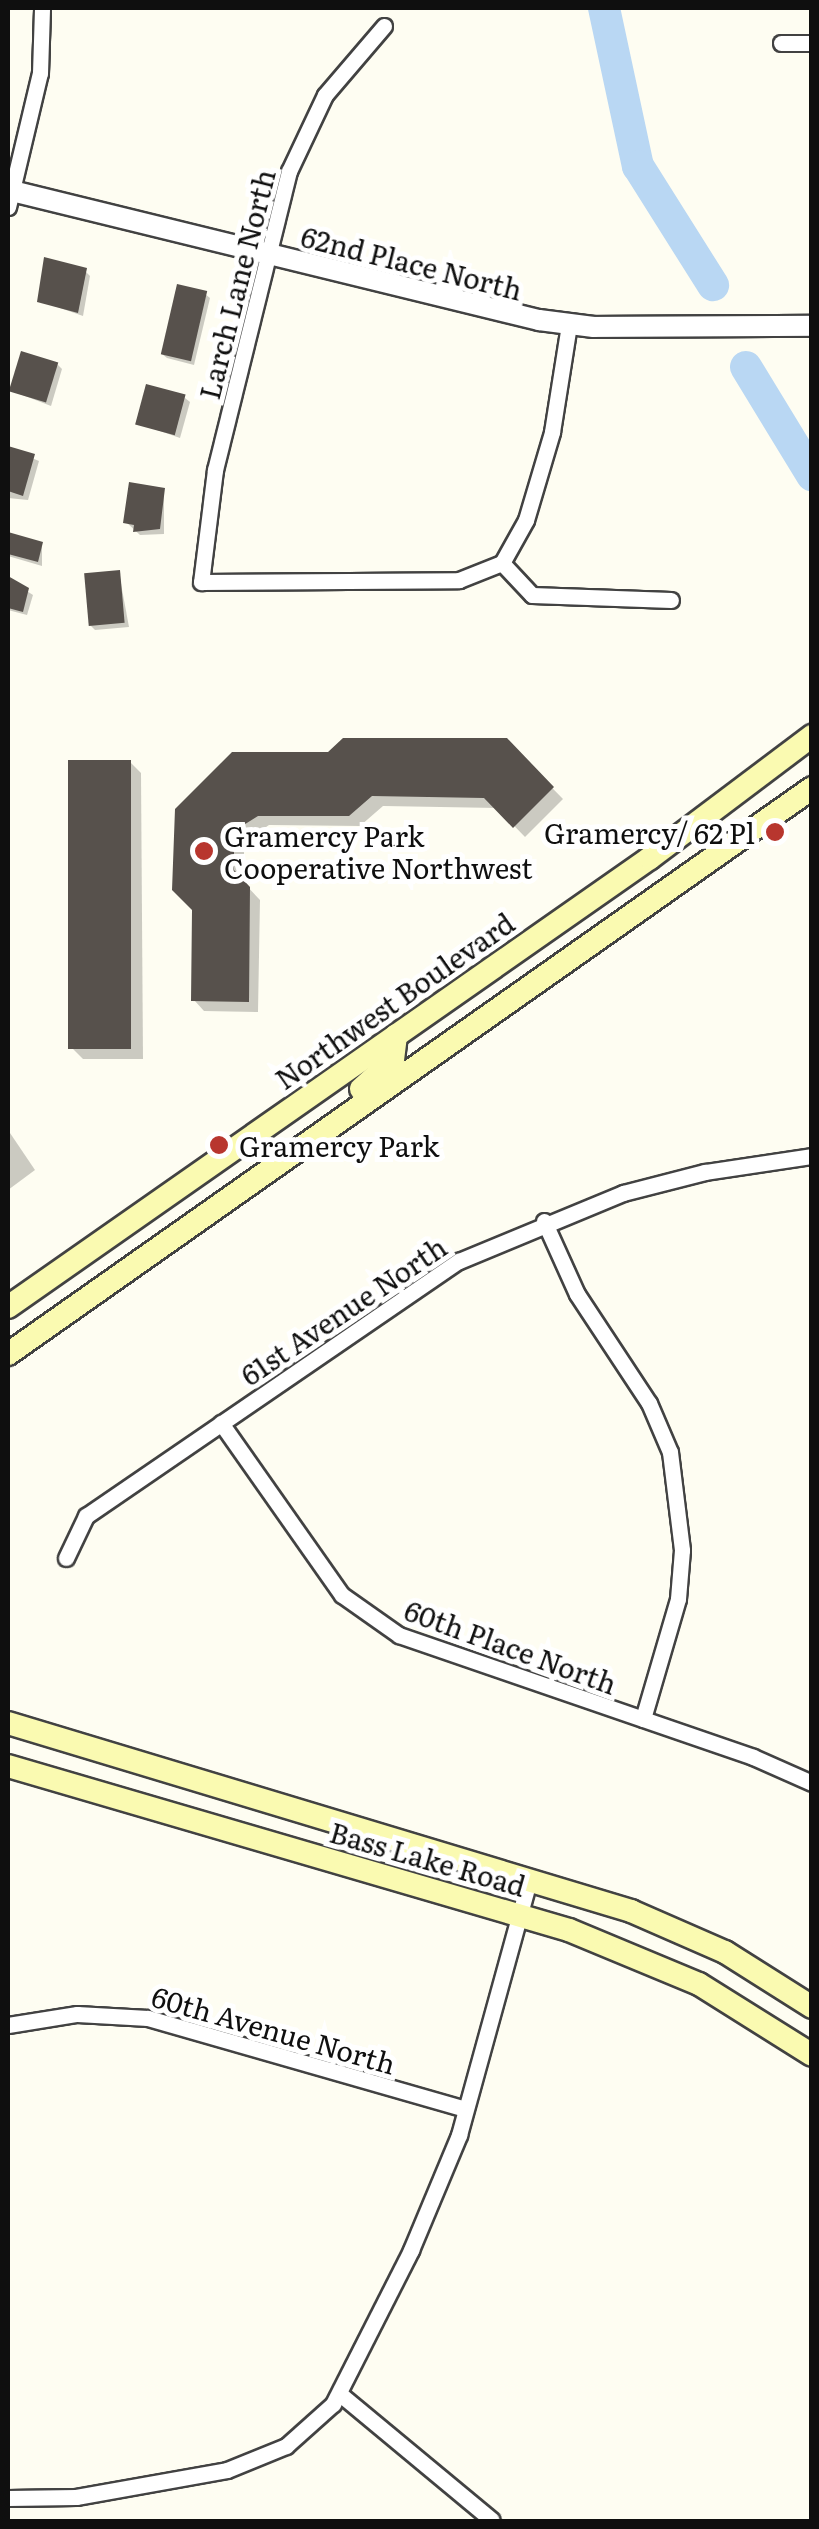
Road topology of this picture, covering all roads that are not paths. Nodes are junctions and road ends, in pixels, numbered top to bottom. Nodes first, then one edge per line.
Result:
1 (42, 8) edge
2 (384, 26) dead end
3 (781, 43) dead end
4 (812, 43) edge
5 (9, 196) edge
6 (268, 255) junction
7 (569, 325) junction
8 (812, 326) edge
9 (502, 563) junction
10 (671, 600) dead end
11 (812, 736) edge
12 (812, 788) edge
13 (396, 1035) junction
14 (812, 1156) edge
15 (544, 1222) junction
16 (138, 1261) junction
17 (8, 1308) edge
18 (8, 1354) edge
19 (220, 1423) junction
20 (66, 1558) dead end
21 (643, 1719) junction
22 (8, 1723) edge
23 (8, 1766) edge
24 (812, 1783) edge
25 (530, 1878) junction
26 (520, 1915) junction
27 (812, 2007) edge
28 (8, 2025) edge
29 (812, 2055) edge
30 (466, 2109) junction
31 (340, 2394) junction
32 (8, 2498) edge
33 (492, 2520) edge

1 - 5 street
2 - 6 street, Larch Lane North
3 - 4 street
5 - 6 street, 62nd Place North
6 - 7 street, 62nd Place North
6 - 9 street, Larch Lane North
7 - 8 street, 62nd Place North
7 - 9 street
9 - 10 street
11 - 13 main road, Northwest Boulevard
12 - 16 main road
13 - 16 main road
13 - 17 main road, Northwest Boulevard
14 - 15 street, 61st Avenue North
15 - 19 street, 61st Avenue North
15 - 21 street
16 - 18 main road
19 - 20 street, 61st Avenue North
19 - 21 street, 60th Place North
21 - 24 street, 60th Place North
22 - 25 main road, Bass Lake Road
23 - 26 main road, Bass Lake Road
25 - 26 street
25 - 27 main road, Bass Lake Road
26 - 29 main road, Bass Lake Road
26 - 30 street
28 - 30 street, 60th Avenue North
30 - 31 street
31 - 32 street
31 - 33 street

